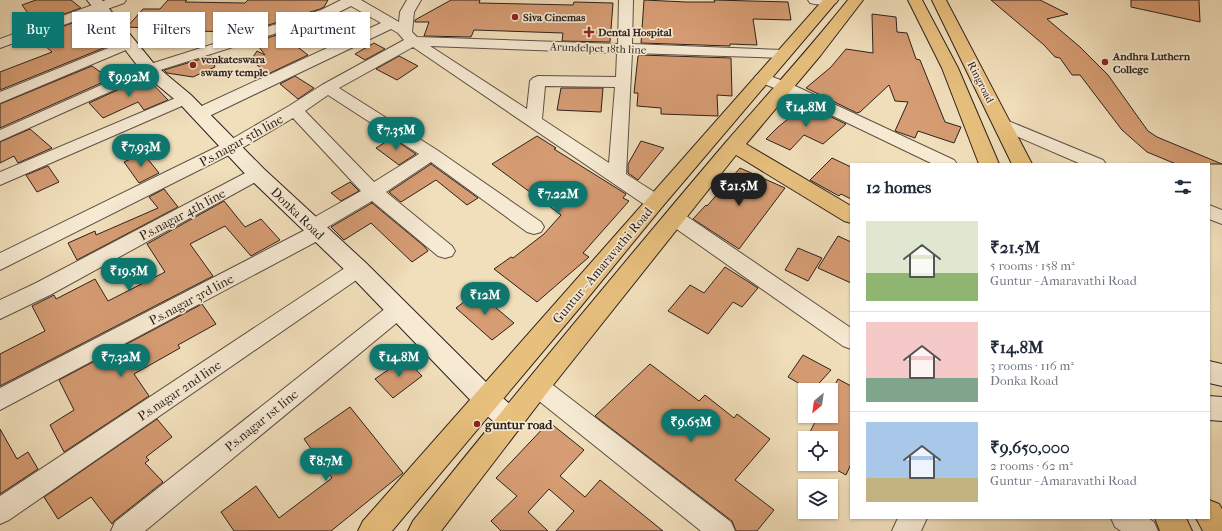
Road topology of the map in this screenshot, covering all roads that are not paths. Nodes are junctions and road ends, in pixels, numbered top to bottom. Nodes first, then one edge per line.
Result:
1 (119, 0) edge
2 (351, 0) edge
3 (414, 0) edge
4 (626, 0) edge
5 (815, 0) edge
6 (831, 0) edge
7 (856, 0) edge
8 (915, 0) edge
9 (939, 0) edge
10 (97, 4) edge
11 (103, 12) edge
12 (403, 32) junction
13 (0, 44) edge
14 (130, 46) edge
15 (119, 48) edge
16 (625, 49) junction
17 (783, 54) junction
18 (149, 69) junction
19 (762, 78) junction
20 (622, 82) junction
21 (785, 87) junction
22 (328, 88) junction
23 (0, 98) edge
24 (192, 106) junction
25 (295, 110) junction
26 (533, 122) junction
27 (1001, 123) junction
28 (0, 136) edge
29 (734, 145) junction
30 (231, 147) junction
31 (431, 154) junction
32 (946, 163) edge
33 (989, 163) edge
34 (1021, 163) edge
35 (1095, 163) edge
36 (257, 174) junction
37 (617, 176) junction
38 (0, 179) edge
39 (373, 192) junction
40 (655, 202) junction
41 (1210, 212) edge
42 (850, 215) edge
43 (1222, 217) edge
44 (675, 218) junction
45 (534, 227) dead end
46 (315, 230) junction
47 (445, 251) dead end
48 (0, 262) edge
49 (358, 269) junction
50 (0, 310) edge
51 (398, 310) junction
52 (850, 339) edge
53 (1210, 372) edge
54 (1222, 375) edge
55 (537, 386) junction
56 (0, 400) edge
57 (487, 400) junction
58 (1210, 408) edge
59 (1222, 409) edge
60 (510, 420) junction
61 (0, 511) edge
62 (1210, 516) edge
63 (913, 519) edge
64 (1126, 519) edge
65 (1170, 519) edge
66 (124, 531) edge
67 (373, 531) edge
68 (423, 531) edge
69 (722, 531) edge
70 (906, 531) edge
71 (1145, 531) edge
72 (1177, 531) edge
73 (1219, 531) edge

1 - 10 street
2 - 12 street
2 - 18 street
3 - 12 street
4 - 16 street
5 - 6 street
6 - 17 main road, Guntur - Amaravathi Road
7 - 21 main road, Guntur - Amaravathi Road
8 - 33 main road, Ringroad
9 - 27 main road, Ringroad
10 - 11 street, Donka Road
10 - 13 street
12 - 16 street, Arundelpet 18th line
12 - 22 street, P.s.nagar 5th line
12 - 24 street
12 - 26 street
14 - 18 street, Donka Road
15 - 23 street
16 - 17 street, Arundelpet 18th line
16 - 20 street
17 - 19 main road, Guntur - Amaravathi Road
18 - 24 street, Donka Road
18 - 28 street
19 - 21 street
19 - 40 main road, Guntur - Amaravathi Road
20 - 26 street
20 - 37 street
21 - 29 main road, Guntur - Amaravathi Road
21 - 32 street
22 - 25 street, P.s.nagar 5th line
22 - 31 street
24 - 30 street, Donka Road
24 - 38 street
25 - 30 street, P.s.nagar 5th line
25 - 39 street
26 - 37 street
27 - 34 main road, Ringroad
27 - 35 street
29 - 42 main road
29 - 44 main road, Guntur - Amaravathi Road
30 - 36 street, Donka Road
30 - 48 street, P.s.nagar 5th line
31 - 39 street, P.s.nagar 3rd line
31 - 45 street
36 - 46 street, Donka Road
36 - 50 street, P.s.nagar 4th line
37 - 40 street
39 - 46 street, P.s.nagar 3rd line
39 - 47 street
40 - 57 main road, Guntur - Amaravathi Road
41 - 43 street
44 - 52 street
44 - 55 main road, Guntur - Amaravathi Road
46 - 49 street, Donka Road
46 - 56 street, P.s.nagar 3rd line
49 - 51 street, Donka Road
49 - 61 street, P.s.nagar 2nd line
51 - 57 street, Donka Road
51 - 66 street, P.s.nagar 1st line
53 - 54 street
55 - 60 main road, Guntur - Amaravathi Road
55 - 69 street
57 - 60 street, Donka Road
57 - 67 main road, Guntur - Amaravathi Road
58 - 59 street
60 - 68 main road, Guntur - Amaravathi Road
62 - 73 main road
63 - 70 street
64 - 71 street
65 - 72 main road

